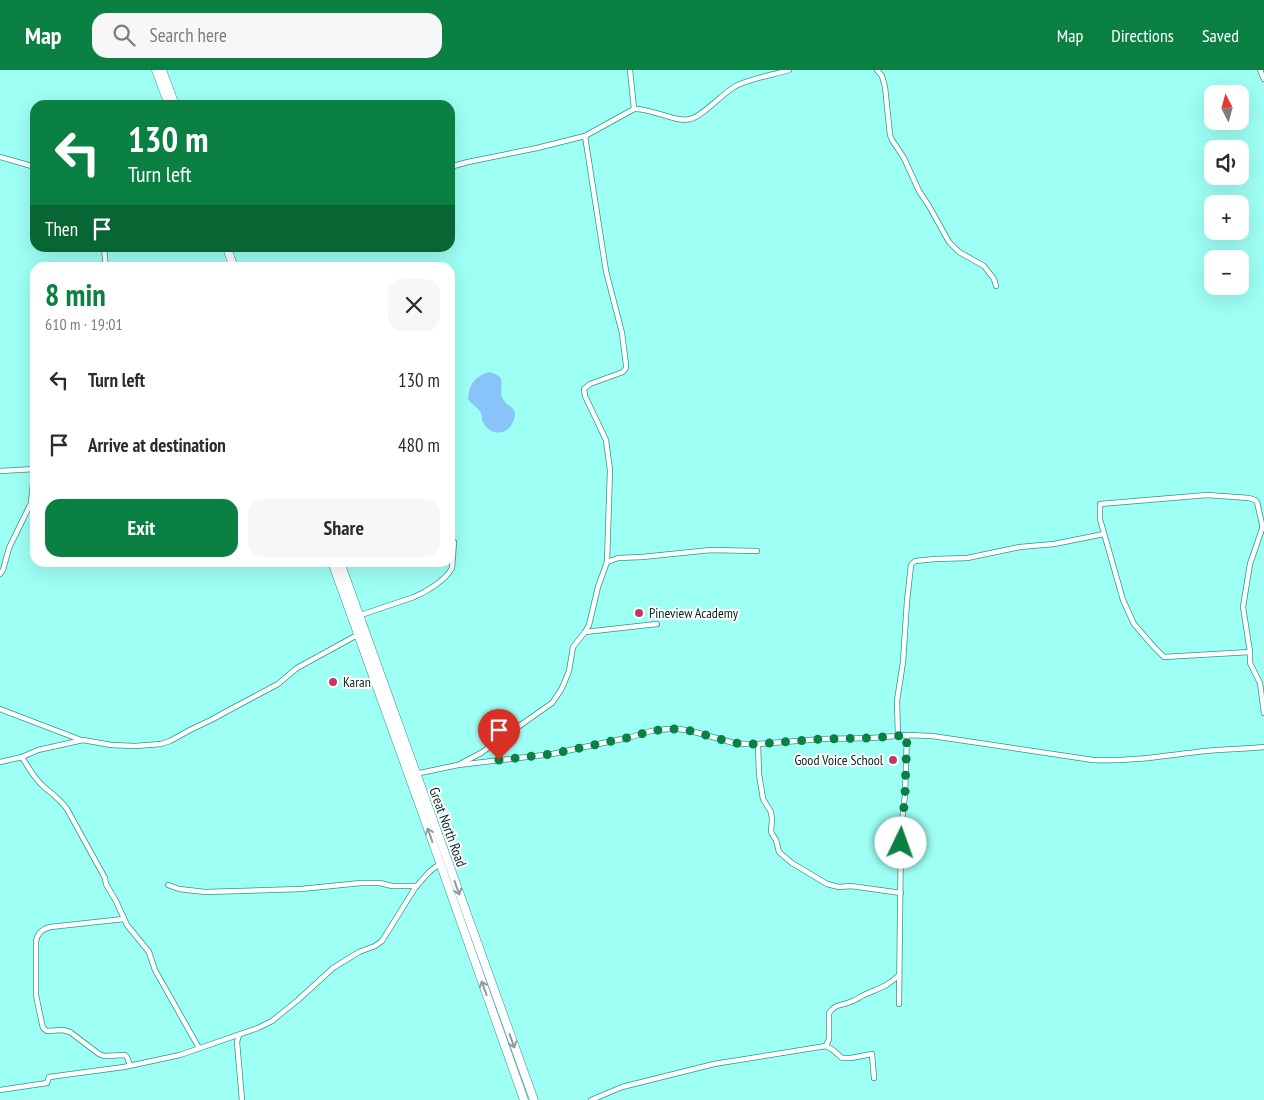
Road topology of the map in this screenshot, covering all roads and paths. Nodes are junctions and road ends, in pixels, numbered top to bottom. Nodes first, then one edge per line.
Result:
1 (156, 70) edge
2 (162, 70) edge
3 (630, 70) edge
4 (789, 70) edge
5 (877, 70) edge
6 (1260, 70) edge
7 (1264, 79) edge
8 (167, 100) edge
9 (173, 100) edge
10 (634, 109) junction
11 (585, 136) junction
12 (0, 158) edge
13 (30, 166) edge
14 (455, 166) edge
15 (996, 286) dead end
16 (30, 470) edge
17 (0, 471) edge
18 (30, 509) edge
19 (1264, 521) edge
20 (1262, 529) junction
21 (1104, 534) junction
22 (756, 551) dead end
23 (608, 562) junction
24 (334, 567) edge
25 (341, 567) edge
26 (452, 567) edge
27 (0, 574) edge
28 (355, 616) junction
29 (657, 624) dead end
30 (585, 632) junction
31 (361, 633) junction
32 (1250, 652) junction
33 (0, 708) edge
34 (1264, 713) edge
35 (907, 735) junction
36 (898, 736) junction
37 (82, 740) junction
38 (758, 744) junction
39 (1264, 747) edge
40 (22, 756) junction
41 (0, 762) edge
42 (458, 766) junction
43 (412, 775) junction
44 (447, 860) junction
45 (440, 864) junction
46 (168, 885) dead end
47 (417, 886) junction
48 (901, 893) junction
49 (124, 919) junction
50 (899, 974) junction
51 (900, 1004) dead end
52 (239, 1035) junction
53 (826, 1046) junction
54 (199, 1048) junction
55 (130, 1065) junction
56 (874, 1078) dead end
57 (0, 1090) edge
58 (242, 1100) edge
59 (524, 1100) edge
60 (534, 1100) edge
61 (591, 1100) edge

1 - 8 highway
2 - 9 highway
3 - 10 street
4 - 10 street
5 - 15 street
6 - 7 street
10 - 11 street
11 - 14 street
11 - 23 street
12 - 13 street
16 - 17 street
18 - 27 street
19 - 20 street
20 - 21 street
20 - 32 street
21 - 32 street
21 - 36 street
22 - 23 street
23 - 30 street
24 - 28 highway, Great North Road
25 - 28 highway, Great North Road
26 - 28 street
28 - 31 highway, Great North Road
29 - 30 street
30 - 42 street
31 - 37 street
31 - 43 highway, Great North Road
32 - 34 street
33 - 37 street
35 - 36 street
35 - 39 street
35 - 48 street
36 - 38 street
37 - 40 street
38 - 42 street
38 - 48 street
40 - 41 street
40 - 49 street
42 - 43 street
43 - 44 highway, Great North Road
45 -> 43 highway, Great North Road
44 - 45 street
44 -> 60 highway, Great North Road
45 - 47 street
59 -> 45 highway, Great North Road
46 - 47 street
47 - 52 street
48 - 50 street
49 - 54 street
49 - 55 street
50 - 51 street
50 - 53 street
52 - 54 street
52 - 58 street
53 - 56 street
53 - 61 street
54 - 55 street
55 - 57 street

